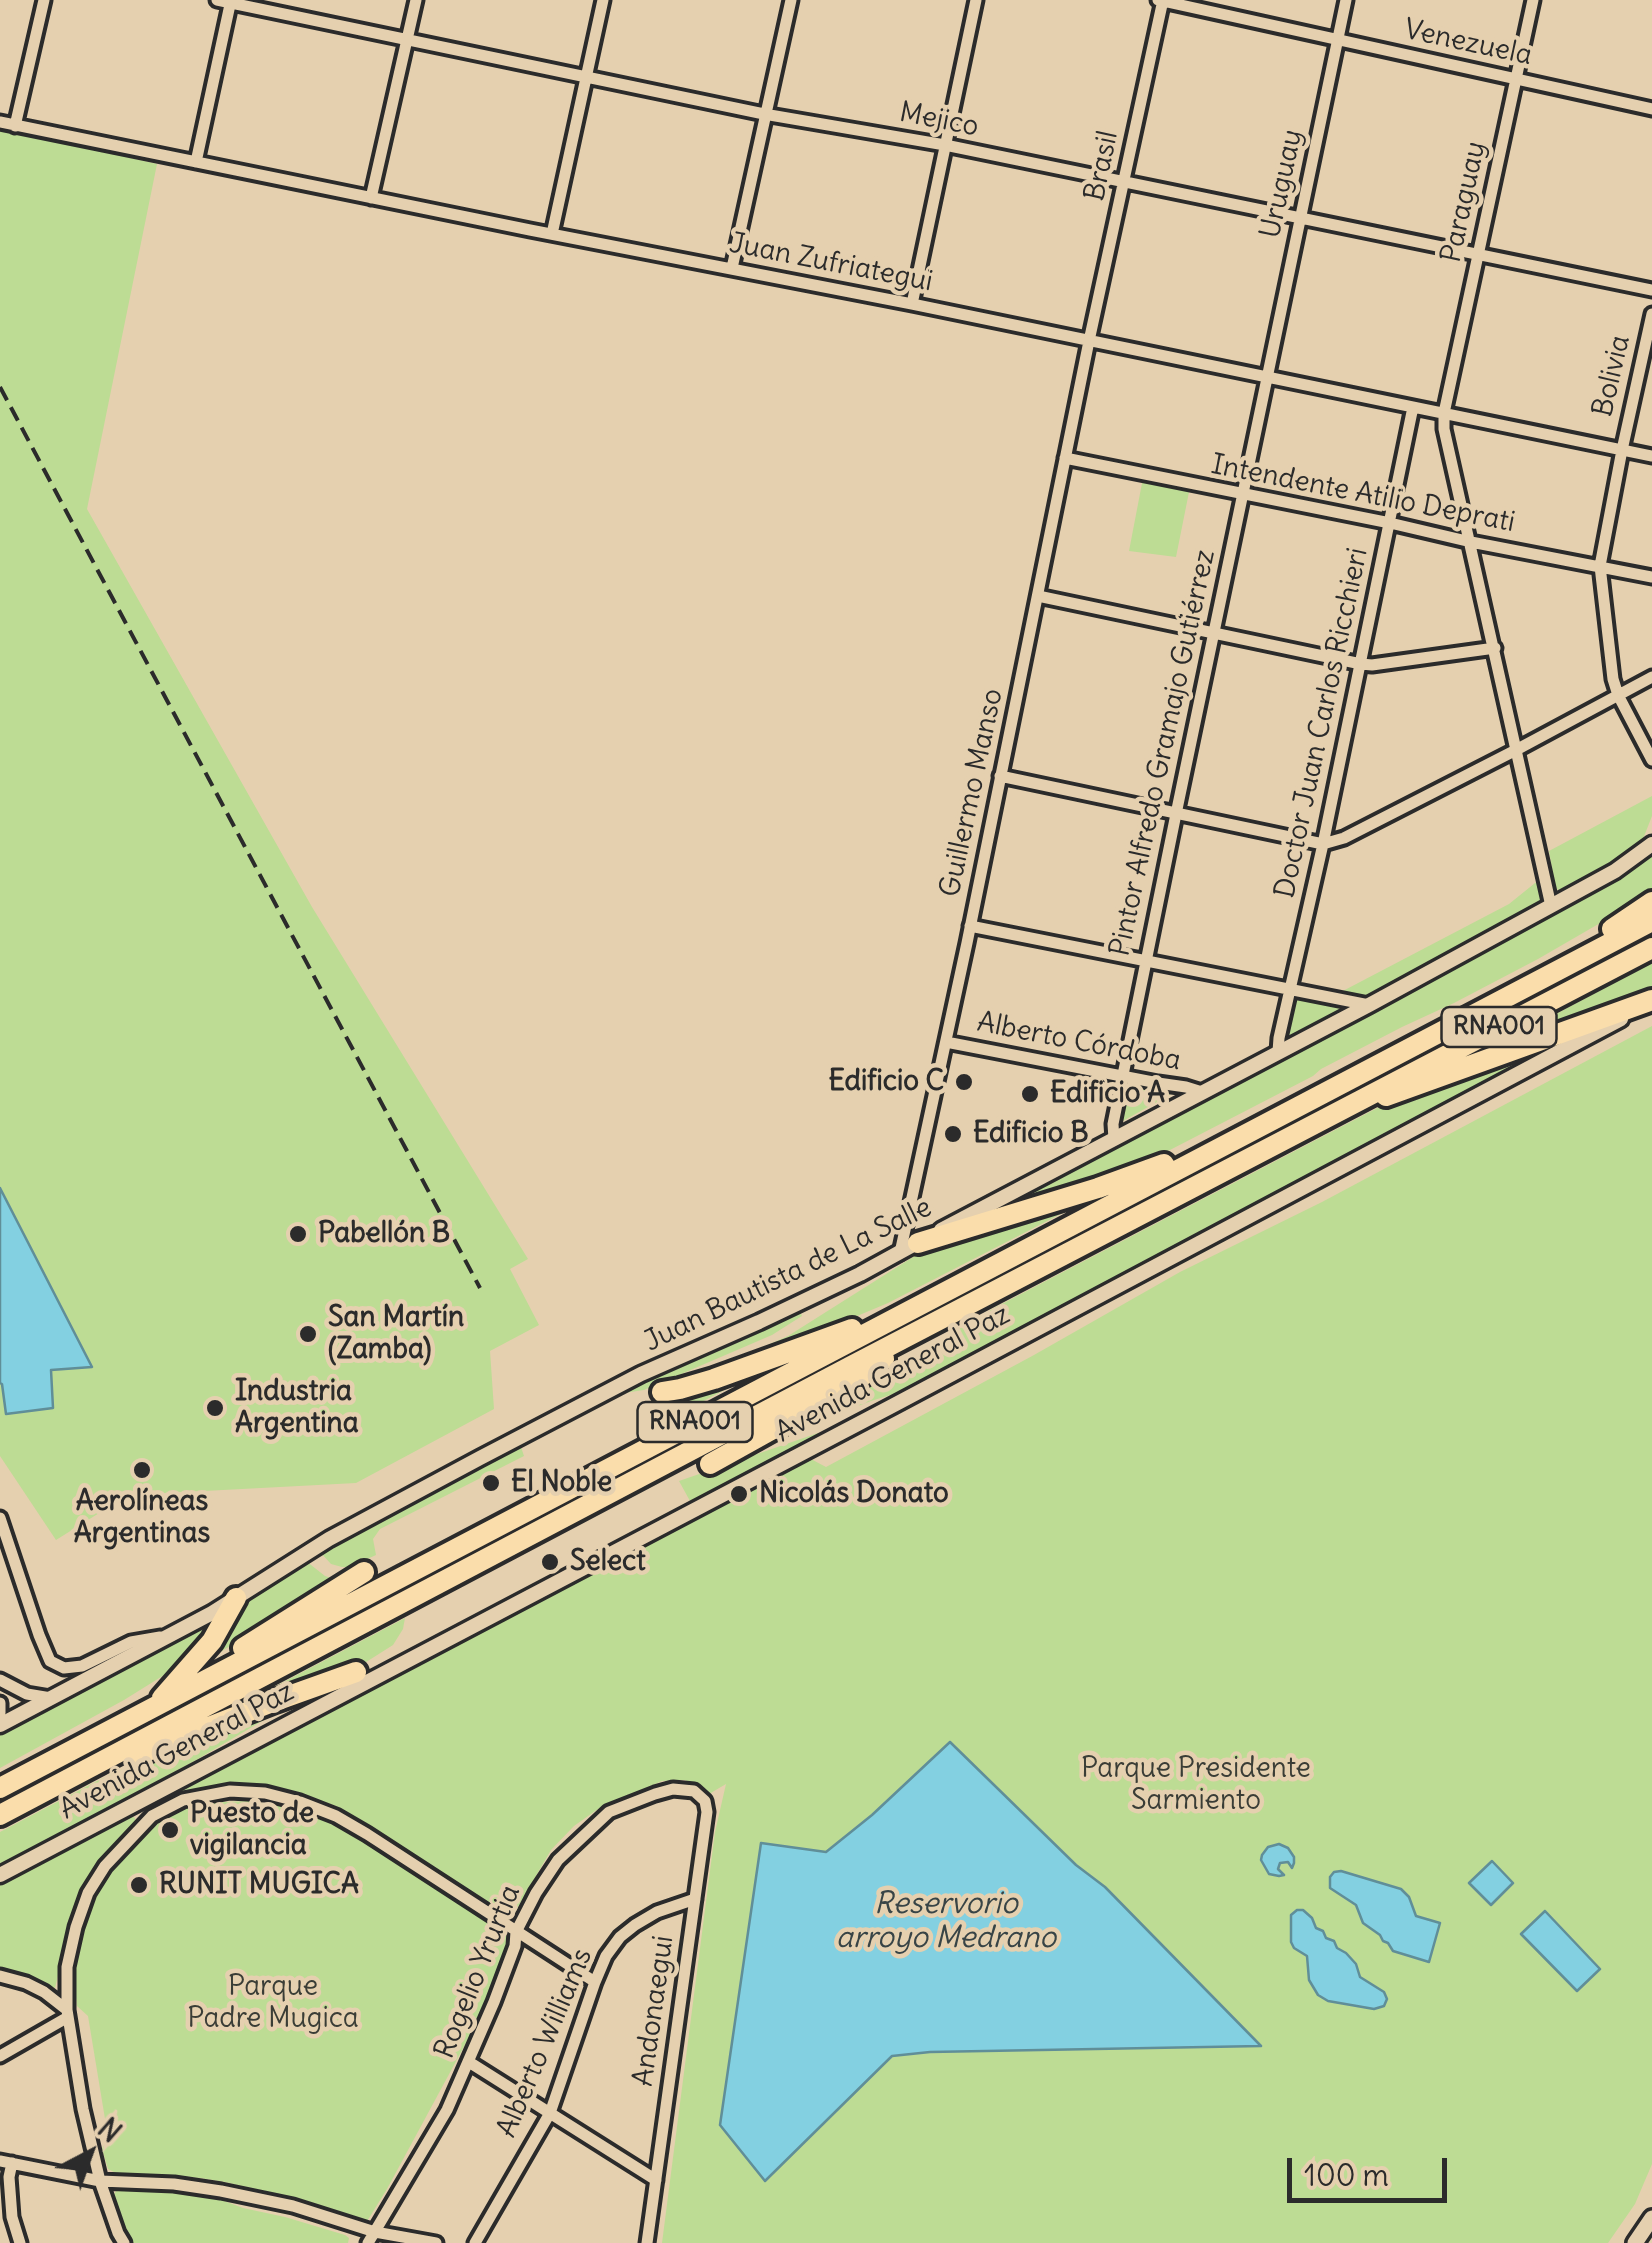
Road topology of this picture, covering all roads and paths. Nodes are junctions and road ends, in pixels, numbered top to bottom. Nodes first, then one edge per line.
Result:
1 (44, 0) edge
2 (217, 0) edge
3 (416, 0) edge
4 (603, 0) edge
5 (790, 0) edge
6 (976, 0) edge
7 (1160, 0) edge
8 (1346, 0) edge
9 (1533, 0) edge
10 (231, 1) edge
11 (407, 40) junction
12 (1338, 40) junction
13 (586, 75) junction
14 (1516, 80) junction
15 (1652, 109) edge
16 (764, 114) junction
17 (0, 122) edge
18 (15, 126) junction
19 (945, 145) junction
20 (196, 162) junction
21 (1124, 182) junction
22 (371, 198) junction
23 (1300, 217) junction
24 (552, 234) junction
25 (1479, 254) junction
26 (732, 268) junction
27 (1652, 290) edge
28 (912, 304) junction
29 (1652, 314) edge
30 (1089, 341) junction
31 (1266, 378) junction
32 (1414, 407) junction
33 (1444, 414) junction
34 (1622, 450) junction
35 (1652, 456) edge
36 (1065, 458) junction
37 (1242, 494) junction
38 (1390, 523) junction
39 (1471, 542) junction
40 (1600, 566) junction
41 (1652, 577) edge
42 (1038, 596) junction
43 (1214, 632) junction
44 (1494, 648) junction
45 (1361, 664) junction
46 (1652, 677) edge
47 (1618, 695) junction
48 (1516, 750) junction
49 (1652, 760) edge
50 (1000, 776) junction
51 (1176, 814) junction
52 (1323, 844) junction
53 (1651, 844) edge
54 (1652, 902) edge
55 (1552, 906) junction
56 (1652, 921) edge
57 (970, 926) junction
58 (1652, 948) edge
59 (1146, 961) junction
60 (1534, 983) junction
61 (1290, 990) junction
62 (1652, 1001) edge
63 (1370, 1005) junction
64 (946, 1042) junction
65 (1278, 1052) junction
66 (1123, 1077) junction
67 (1202, 1092) junction
68 (1346, 1107) junction
69 (1237, 1138) junction
70 (1114, 1139) junction
71 (909, 1248) junction
72 (902, 1314) junction
73 (921, 1330) junction
74 (662, 1392) dead end
75 (710, 1464) dead end
76 (0, 1518) edge
77 (364, 1572) dead end
78 (236, 1598) junction
79 (170, 1636) junction
80 (356, 1672) dead end
81 (0, 1680) edge
82 (52, 1698) junction
83 (0, 1703) edge
84 (154, 1708) junction
85 (0, 1713) edge
86 (0, 1725) edge
87 (67, 1780) junction
88 (0, 1788) edge
89 (694, 1790) joint
90 (144, 1800) junction
91 (0, 1815) edge
92 (152, 1816) junction
93 (0, 1876) edge
94 (695, 1898) junction
95 (516, 1932) junction
96 (0, 1976) edge
97 (595, 1982) junction
98 (68, 2014) junction
99 (0, 2056) edge
100 (469, 2062) junction
101 (550, 2113) junction
102 (6, 2162) edge
103 (656, 2180) junction
104 (100, 2181) junction
105 (1652, 2218) edge
106 (371, 2238) edge
107 (20, 2243) edge
108 (124, 2243) edge
109 (436, 2243) edge
110 (475, 2243) edge
111 (647, 2243) edge
112 (1635, 2243) edge

1 - 18 street
2 - 10 street, Mejico
3 - 11 street
4 - 13 street
5 - 16 street
6 - 19 street
7 - 12 street, Venezuela
7 - 21 street, Brasil
8 - 12 street, Uruguay
9 - 14 street, Paraguay
10 - 11 street, Mejico
10 - 20 street
11 - 13 street, Mejico
11 - 22 street
12 - 14 street, Venezuela
12 - 23 street, Uruguay
13 - 16 street, Mejico
13 - 24 street
14 - 15 street, Venezuela
14 - 25 street, Paraguay
16 - 19 street, Mejico
16 - 26 street
17 - 18 street, Juan Zufriategui
18 - 20 street, Juan Zufriategui
19 - 21 street, Mejico
19 - 28 street
20 - 22 street, Juan Zufriategui
21 - 23 street, Mejico
21 - 30 street, Brasil
22 - 24 street, Juan Zufriategui
23 - 25 street, Mejico
23 - 31 street, Uruguay
24 - 26 street, Juan Zufriategui
25 - 27 street, Mejico
25 - 33 street, Paraguay
26 - 28 street, Juan Zufriategui
28 - 30 street, Juan Zufriategui
29 - 34 street, Bolivia
30 - 31 street, Juan Zufriategui
30 - 36 street, Guillermo Manso
31 - 32 street, Juan Zufriategui
31 - 37 street, Pintor Alfredo Gramajo Gutiérrez
32 - 33 street, Juan Zufriategui
32 - 38 street, Doctor Juan Carlos Ricchieri
33 - 34 street, Juan Zufriategui
33 - 39 street
34 - 35 street, Juan Zufriategui
34 - 40 street, Bolivia
36 - 37 street, Intendente Atilio Deprati
36 - 42 street, Guillermo Manso
37 - 38 street, Intendente Atilio Deprati
37 - 43 street, Pintor Alfredo Gramajo Gutiérrez
38 - 39 street, Intendente Atilio Deprati
38 - 45 street, Doctor Juan Carlos Ricchieri
39 - 40 street, Intendente Atilio Deprati
39 - 44 street
40 - 41 street, Intendente Atilio Deprati
40 - 47 street, Bolivia
42 - 43 street
42 - 50 street, Guillermo Manso
43 - 45 street
43 - 51 street, Pintor Alfredo Gramajo Gutiérrez
44 - 45 street
44 - 48 street
45 - 52 street, Doctor Juan Carlos Ricchieri
46 - 47 street
47 - 48 street
47 - 49 street, Bolivia
48 - 52 street
48 - 55 street
50 - 51 street
50 - 57 street, Guillermo Manso
51 - 52 street
51 - 59 street, Pintor Alfredo Gramajo Gutiérrez
52 - 61 street, Doctor Juan Carlos Ricchieri
53 - 55 street, Juan Bautista de La Salle
54 - 60 highway
55 - 63 street, Juan Bautista de La Salle
56 - 60 highway, Avenida General Paz / RNA001
57 - 59 street
57 - 64 street, Guillermo Manso
58 - 68 highway, Avenida General Paz / RNA001
59 - 61 street
59 - 66 street, Pintor Alfredo Gramajo Gutiérrez
60 - 69 highway, Avenida General Paz / RNA001
61 - 63 street
61 - 65 street, Doctor Juan Carlos Ricchieri
62 - 68 highway
62 - 90 street, Avenida General Paz
63 - 65 street, Juan Bautista de La Salle
64 - 66 street, Alberto Córdoba
64 - 71 street, Guillermo Manso
65 - 67 street, Juan Bautista de La Salle
66 - 67 street, Alberto Córdoba
66 - 70 street, Pintor Alfredo Gramajo Gutiérrez
67 - 70 street, Juan Bautista de La Salle
68 - 73 highway, Avenida General Paz / RNA001
69 - 71 highway
69 - 72 highway, Avenida General Paz / RNA001
70 - 71 street, Juan Bautista de La Salle
71 - 78 street, Juan Bautista de La Salle
72 - 74 highway
72 - 84 highway, Avenida General Paz / RNA001
73 - 75 highway
73 - 87 highway, Avenida General Paz / RNA001
76 - 79 street
77 - 84 highway
78 - 79 street, Juan Bautista de La Salle
78 - 84 highway
79 - 82 street, Juan Bautista de La Salle
80 - 87 highway
81 - 82 street
82 - 86 street, Juan Bautista de La Salle
83 - 85 street
84 - 88 highway, Avenida General Paz / RNA001
87 - 91 highway, Avenida General Paz / RNA001
89 - 94 street, Andonaegui
89 - 95 street, Rogelio Yrurtia
90 - 92 street
90 - 93 street, Avenida General Paz
92 - 95 street
92 - 98 street
94 - 97 street, Alberto Williams
94 - 103 street, Andonaegui
95 - 97 street
95 - 100 street, Rogelio Yrurtia
96 - 98 street
97 - 101 street, Alberto Williams
98 - 99 street
98 - 104 street
100 - 101 street
100 - 106 street, Rogelio Yrurtia
101 - 103 street
101 - 110 street, Alberto Williams
102 - 104 street
102 - 107 street
103 - 111 street, Andonaegui
104 - 106 street
104 - 108 street
105 - 112 main road
106 - 109 street

